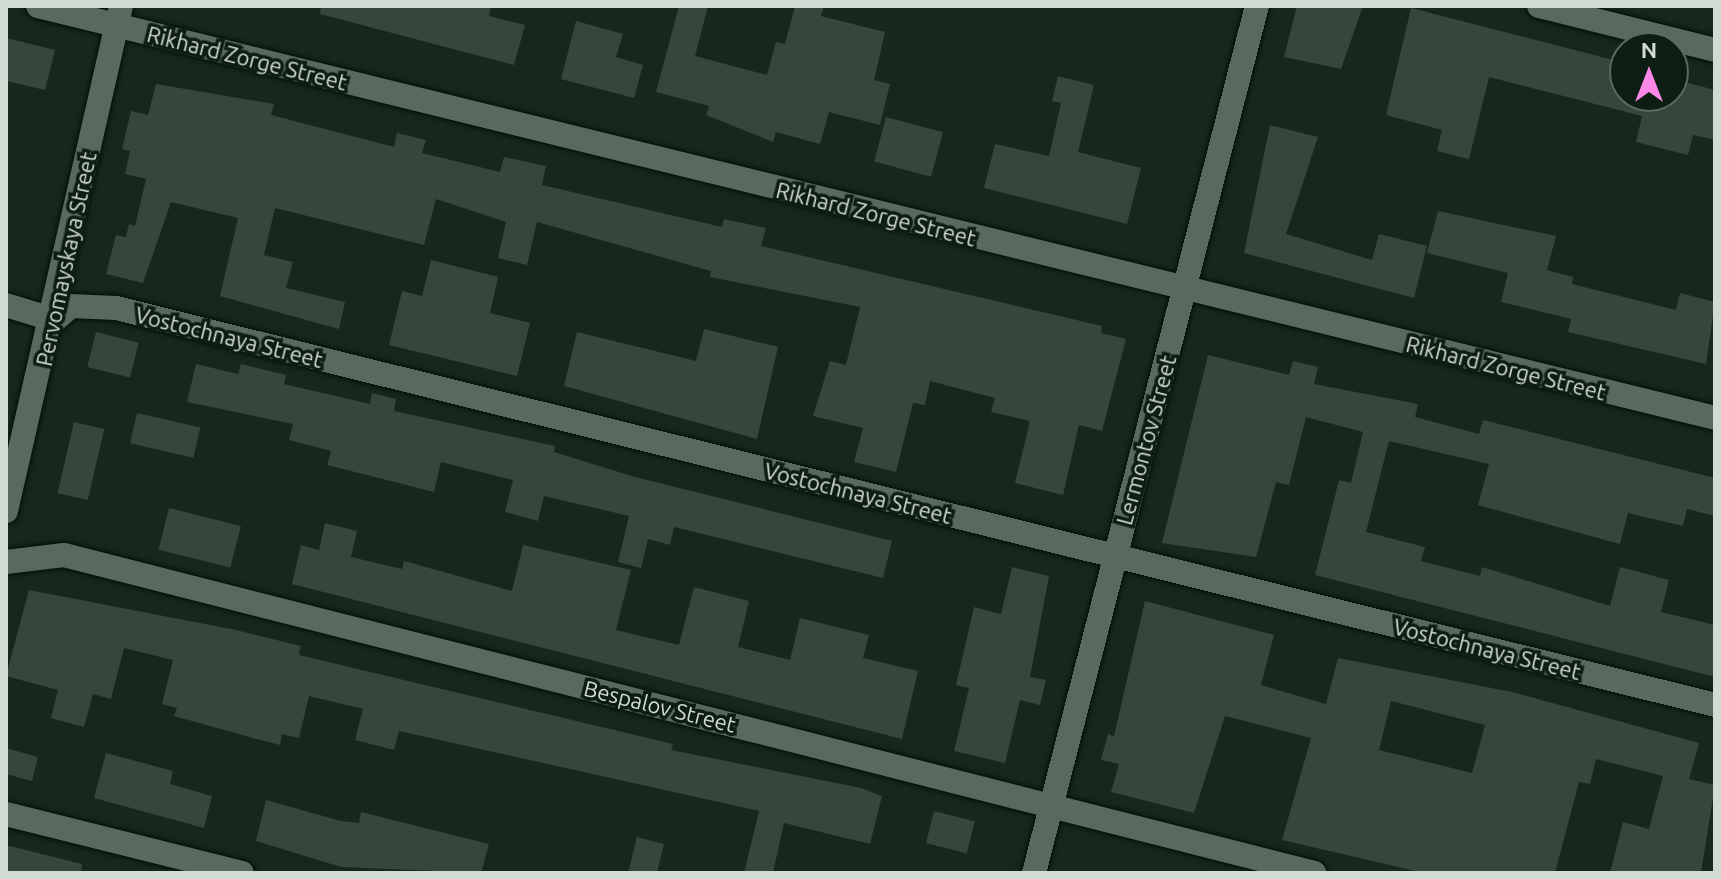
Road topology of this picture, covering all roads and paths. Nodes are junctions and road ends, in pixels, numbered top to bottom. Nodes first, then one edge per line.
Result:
1 (38, 6) edge
2 (1257, 6) edge
3 (1539, 6) edge
4 (118, 16) edge
5 (1715, 50) edge
6 (1186, 290) junction
7 (6, 305) edge
8 (55, 320) junction
9 (1715, 418) edge
10 (6, 511) edge
11 (1115, 557) junction
12 (6, 562) edge
13 (1715, 705) edge
14 (1051, 805) junction
15 (6, 814) edge
16 (242, 873) edge
17 (1034, 873) edge
18 (1314, 873) edge

1 - 4 street, Rikhard Zorge Street
2 - 6 street, Lermontov Street
3 - 5 street
4 - 6 street, Rikhard Zorge Street
4 - 8 street, Pervomayskaya Street
6 - 9 street, Rikhard Zorge Street
6 - 11 street, Lermontov Street
7 - 8 street
8 - 10 street, Pervomayskaya Street
8 - 11 street, Vostochnaya Street
11 - 13 street, Vostochnaya Street
11 - 14 street, Lermontov Street
12 - 14 street, Bespalov Street
14 - 17 street, Lermontov Street
14 - 18 street, Bespalov Street
15 - 16 street

